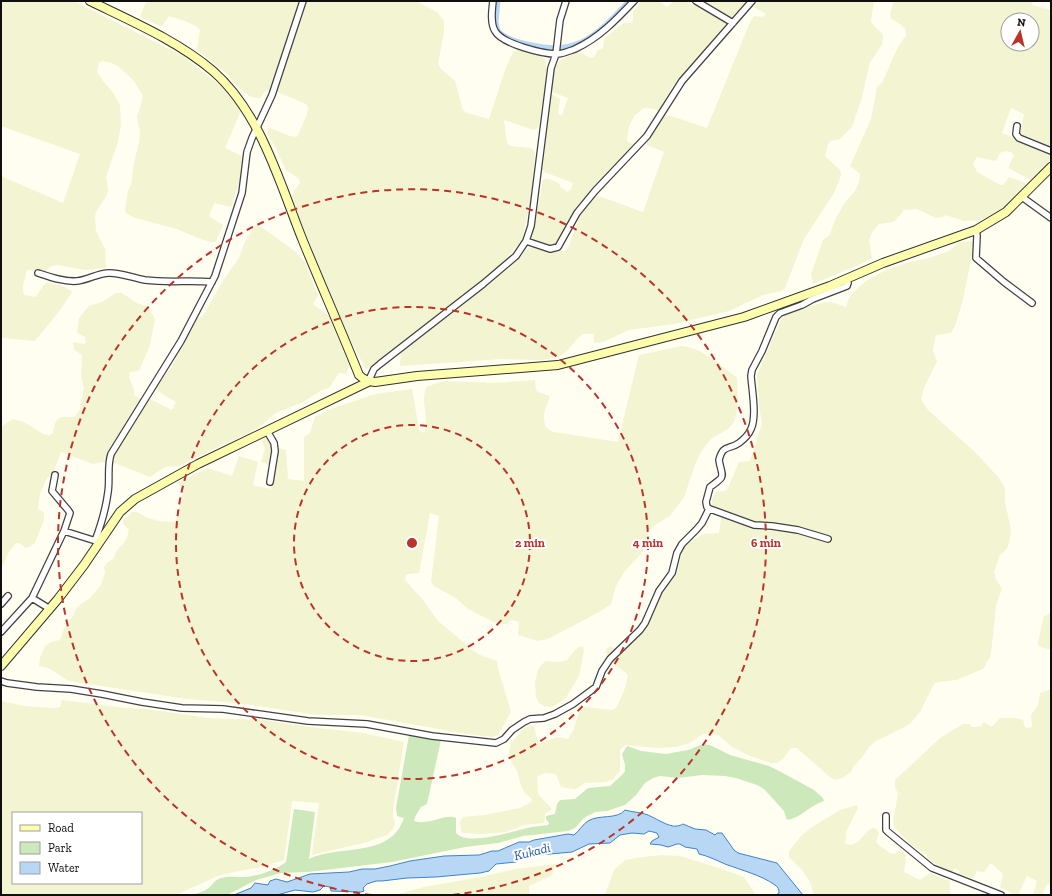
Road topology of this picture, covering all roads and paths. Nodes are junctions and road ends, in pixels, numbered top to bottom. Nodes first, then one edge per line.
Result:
1 (90, 1) edge
2 (303, 1) edge
3 (493, 1) edge
4 (566, 1) edge
5 (634, 1) edge
6 (696, 1) edge
7 (752, 1) edge
8 (733, 24) junction
9 (556, 52) junction
10 (1017, 126) dead end
11 (257, 129) junction
12 (1051, 151) edge
13 (1051, 167) edge
14 (1022, 197) junction
15 (1051, 218) edge
16 (976, 230) junction
17 (526, 242) junction
18 (38, 273) dead end
19 (847, 279) junction
20 (212, 282) junction
21 (1032, 303) dead end
22 (368, 382) junction
23 (267, 431) junction
24 (55, 475) dead end
25 (270, 482) dead end
26 (709, 509) junction
27 (64, 531) junction
28 (828, 539) dead end
29 (97, 541) junction
30 (8, 596) dead end
31 (32, 598) junction
32 (1, 604) edge
33 (50, 609) junction
34 (1, 632) edge
35 (1, 666) edge
36 (1, 681) edge
37 (886, 816) dead end
38 (1001, 895) edge

1 - 11 main road
2 - 11 street
3 - 9 street
4 - 9 street
5 - 9 street
6 - 8 street
7 - 8 street
8 - 17 street
9 - 17 street
10 - 12 street
11 - 20 street
11 - 22 main road
13 - 14 main road
14 - 15 street
14 - 16 main road
16 - 19 main road
16 - 21 street
17 - 22 street
18 - 20 street
19 - 22 main road
19 - 26 street
20 - 29 street
22 - 23 main road
23 - 25 street
23 - 29 main road
24 - 27 street
26 - 28 street
26 - 36 street
27 - 29 street
27 - 31 street
29 - 33 main road
30 - 32 street
31 - 33 street
31 - 34 street
33 - 35 main road
37 - 38 street

